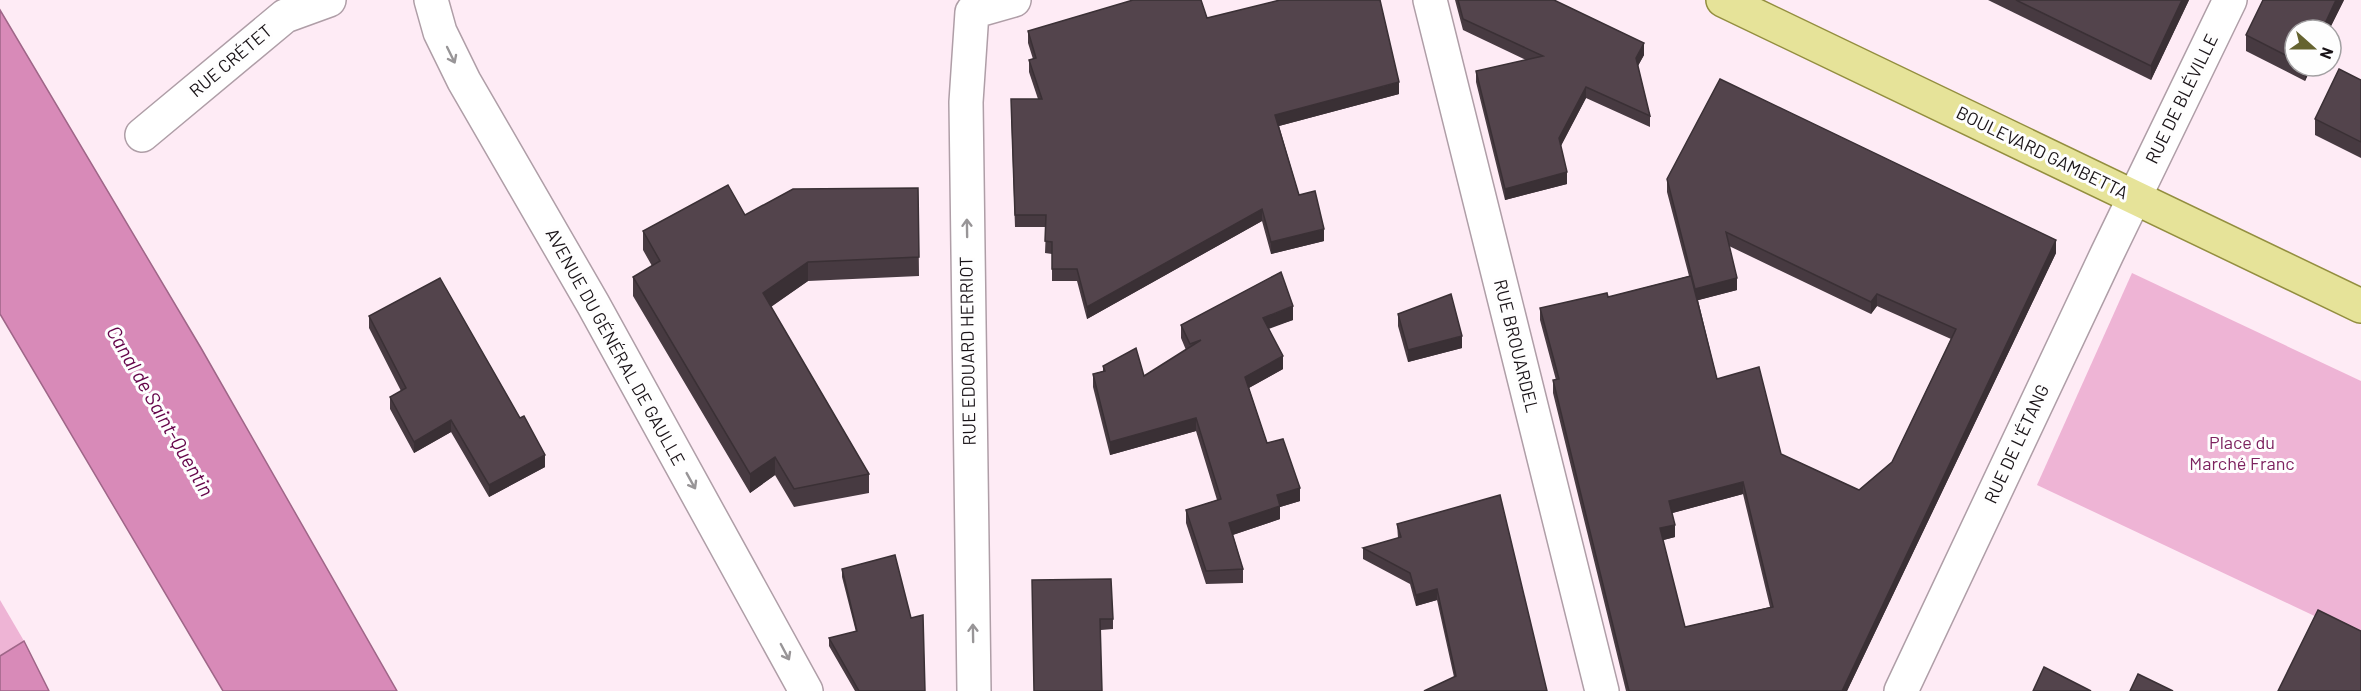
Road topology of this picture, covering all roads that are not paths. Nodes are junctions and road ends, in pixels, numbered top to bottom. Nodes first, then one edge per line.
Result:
1 (328, 0) edge
2 (431, 0) edge
3 (1014, 0) edge
4 (1430, 0) edge
5 (1723, 0) edge
6 (2230, 0) edge
7 (142, 135) dead end
8 (2134, 197) junction
9 (2361, 306) edge
10 (974, 690) edge
11 (806, 691) edge
12 (1602, 691) edge
13 (1901, 691) edge

1 - 7 street, RUE CRÉTET
2 -> 11 street, AVENUE DU GÉNÉRAL DE GAULLE
10 -> 3 street, RUE EDOUARD HERRIOT
4 - 12 street, RUE BROUARDEL
5 - 8 main road, BOULEVARD GAMBETTA
6 - 8 street, RUE DE BLÉVILLE
8 - 9 main road, BOULEVARD GAMBETTA
8 - 13 street, RUE DE L'ÉTANG

